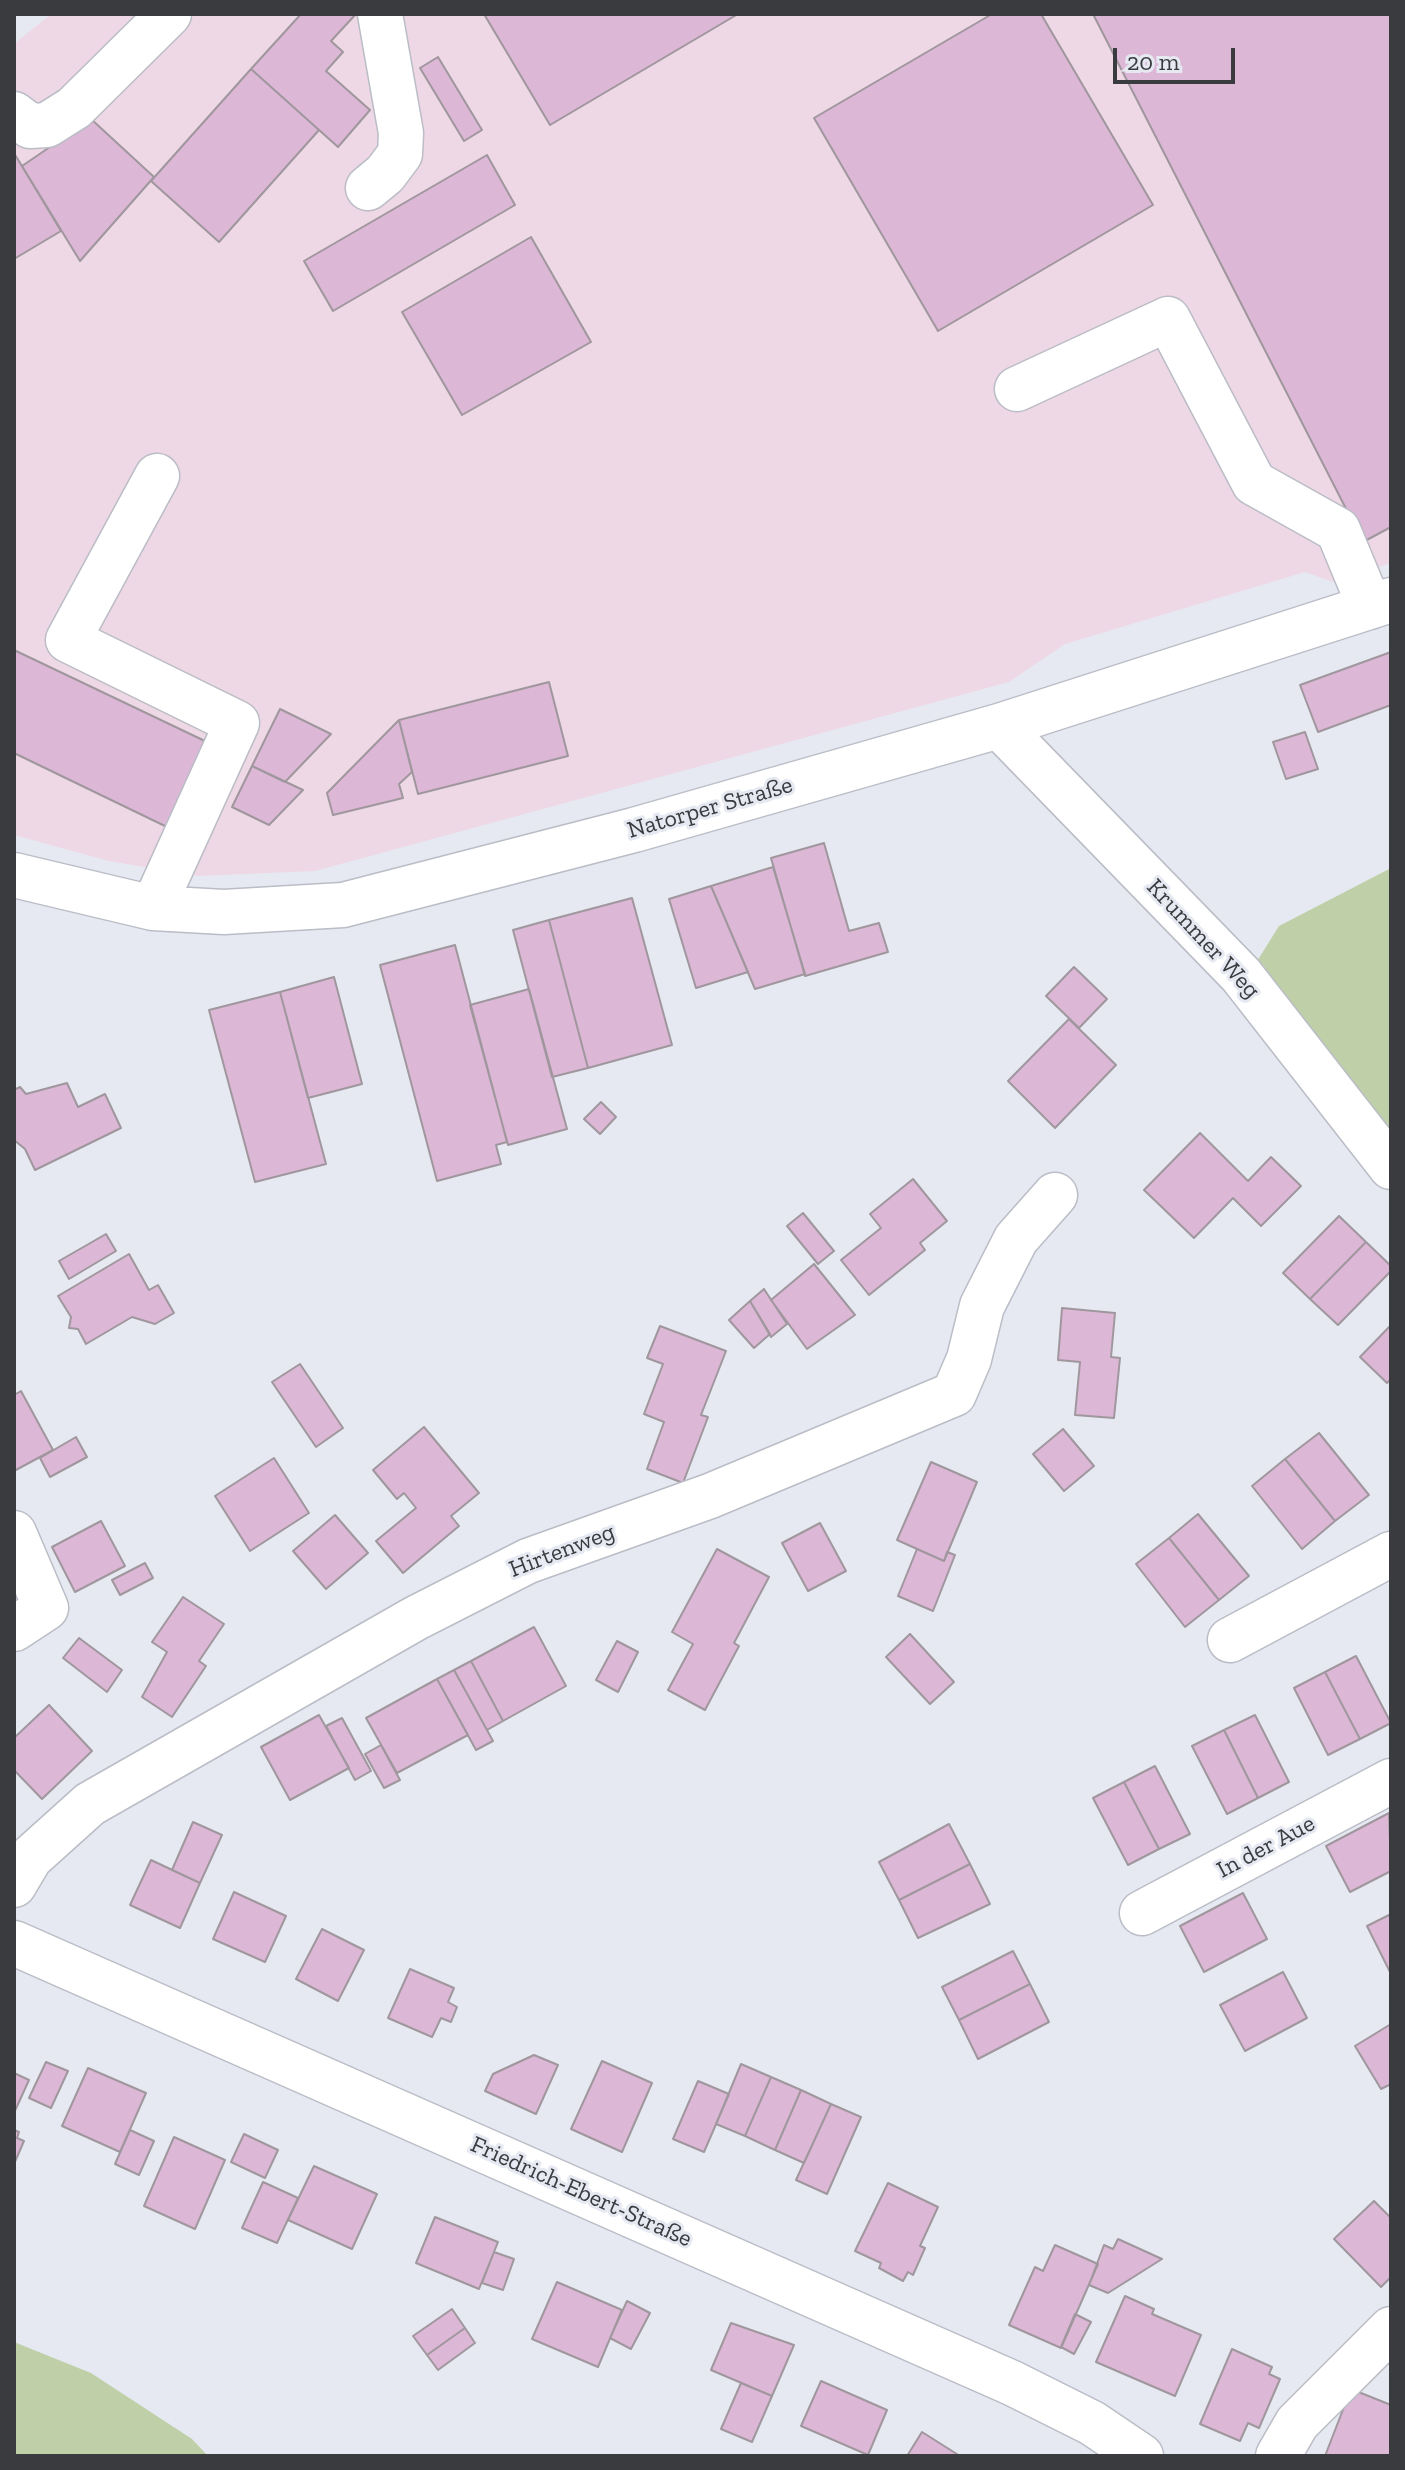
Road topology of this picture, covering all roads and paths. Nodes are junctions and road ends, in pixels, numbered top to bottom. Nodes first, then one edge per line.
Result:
1 (169, 14) edge
2 (380, 14) edge
3 (14, 114) edge
4 (368, 188) dead end
5 (1017, 389) dead end
6 (157, 476) dead end
7 (1380, 603) edge
8 (999, 726) junction
9 (14, 875) edge
10 (153, 908) junction
11 (1391, 1167) edge
12 (1055, 1195) dead end
13 (14, 1533) edge
14 (1391, 1554) edge
15 (14, 1629) edge
16 (1230, 1640) dead end
17 (1391, 1781) edge
18 (14, 1885) edge
19 (1142, 1913) dead end
20 (14, 1943) edge
21 (1391, 2329) edge
22 (1141, 2456) edge
23 (1278, 2456) edge

1 - 3 street
2 - 4 street
5 - 7 street
6 - 10 street
7 - 8 street, Natorper Straße
8 - 10 street, Natorper Straße
8 - 11 street, Krummer Weg
9 - 10 street, Natorper Straße
12 - 18 street, Hirtenweg
13 - 15 street
14 - 16 street
17 - 19 street, In der Aue
20 - 22 street, Friedrich-Ebert-Straße
21 - 23 street

